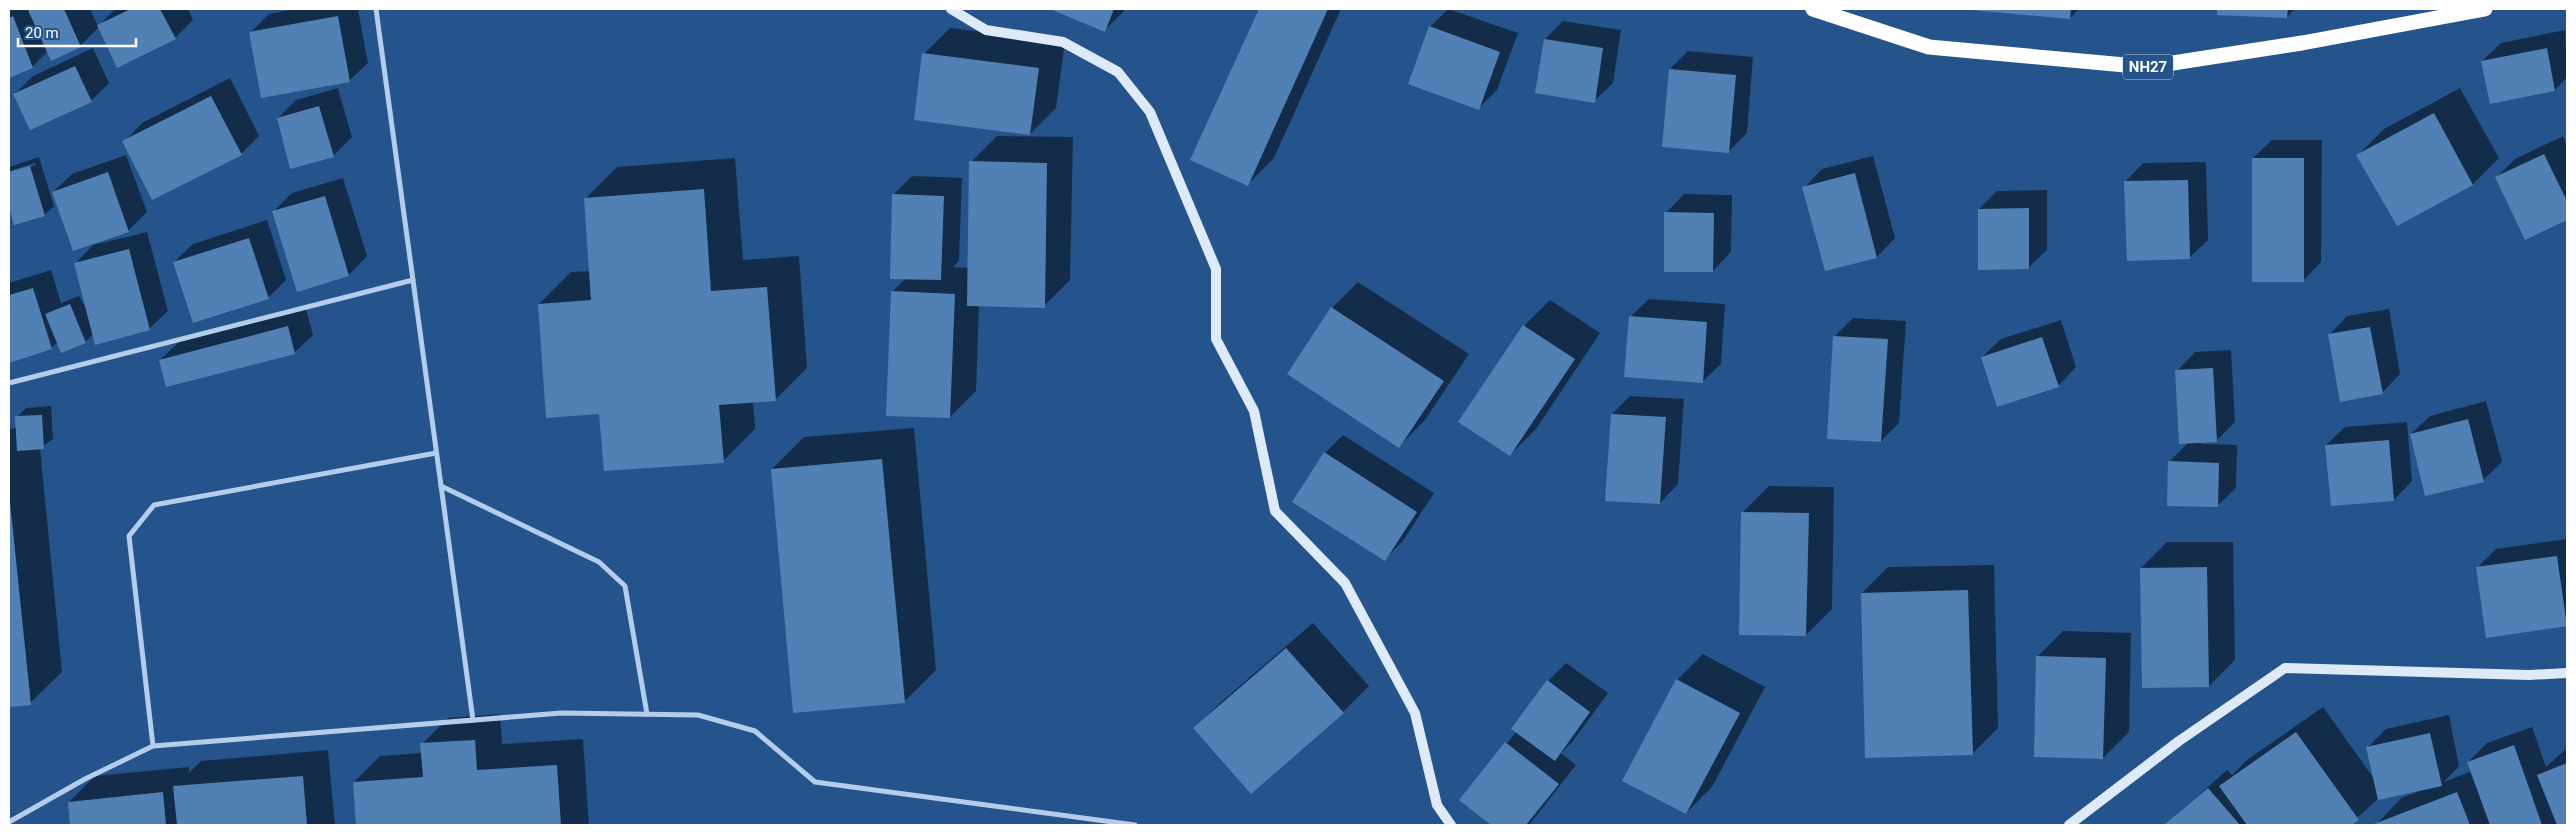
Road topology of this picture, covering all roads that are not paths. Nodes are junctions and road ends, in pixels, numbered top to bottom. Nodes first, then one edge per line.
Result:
1 (376, 9) edge
2 (951, 9) edge
3 (1813, 9) edge
4 (2485, 9) edge
5 (413, 280) junction
6 (9, 383) edge
7 (436, 453) junction
8 (441, 486) junction
9 (2567, 673) edge
10 (647, 714) junction
11 (473, 720) junction
12 (154, 746) junction
13 (9, 822) edge
14 (1135, 825) edge
15 (1451, 825) edge
16 (2069, 825) edge

1 - 5 street
2 - 15 street
3 - 4 highway, NH27
5 - 6 street
5 - 7 street
7 - 8 street
7 - 12 street
8 - 10 street
8 - 11 street
9 - 16 street
10 - 11 street
10 - 14 street
11 - 12 street
12 - 13 street

